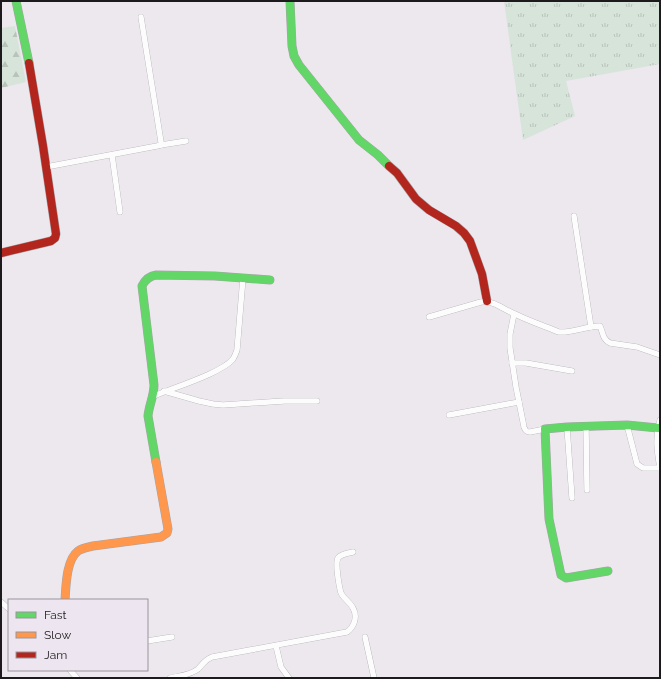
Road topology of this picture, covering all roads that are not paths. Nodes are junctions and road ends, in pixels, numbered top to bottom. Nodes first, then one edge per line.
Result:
1 (16, 1) edge
2 (290, 1) edge
3 (141, 17) dead end
4 (186, 141) dead end
5 (161, 145) junction
6 (112, 155) junction
7 (46, 167) junction
8 (120, 212) dead end
9 (574, 216) dead end
10 (1, 253) edge
11 (243, 278) junction
12 (270, 280) dead end
13 (486, 301) junction
14 (514, 314) junction
15 (429, 316) dead end
16 (591, 327) junction
17 (660, 355) edge
18 (512, 362) junction
19 (572, 370) dead end
20 (164, 391) junction
21 (154, 396) junction
22 (317, 401) dead end
23 (519, 402) junction
24 (449, 415) dead end
25 (659, 424) edge
26 (627, 425) junction
27 (586, 426) junction
28 (568, 427) junction
29 (545, 429) junction
30 (660, 468) edge
31 (587, 490) dead end
32 (572, 498) dead end
33 (353, 552) dead end
34 (608, 571) dead end
35 (64, 599) edge
36 (172, 637) dead end
37 (365, 637) dead end
38 (148, 641) edge
39 (276, 646) junction
40 (170, 678) edge
41 (288, 678) edge
42 (374, 678) edge

1 - 7 street
2 - 13 street
3 - 5 street
4 - 5 street
5 - 6 street
6 - 7 street
6 - 8 street
7 - 10 street
9 - 16 street
11 - 12 street
11 - 20 street
11 - 21 street
13 - 14 street
13 - 15 street
14 - 16 street
14 - 18 street
16 - 17 street
18 - 19 street
18 - 23 street
20 - 21 street
20 - 22 street
21 - 35 street
23 - 24 street
23 - 29 street
25 - 26 street
25 - 30 street
26 - 27 street
26 - 30 street
27 - 28 street
27 - 31 street
28 - 29 street
28 - 32 street
29 - 34 street
33 - 39 street
36 - 38 street
37 - 42 street
39 - 40 street
39 - 41 street

